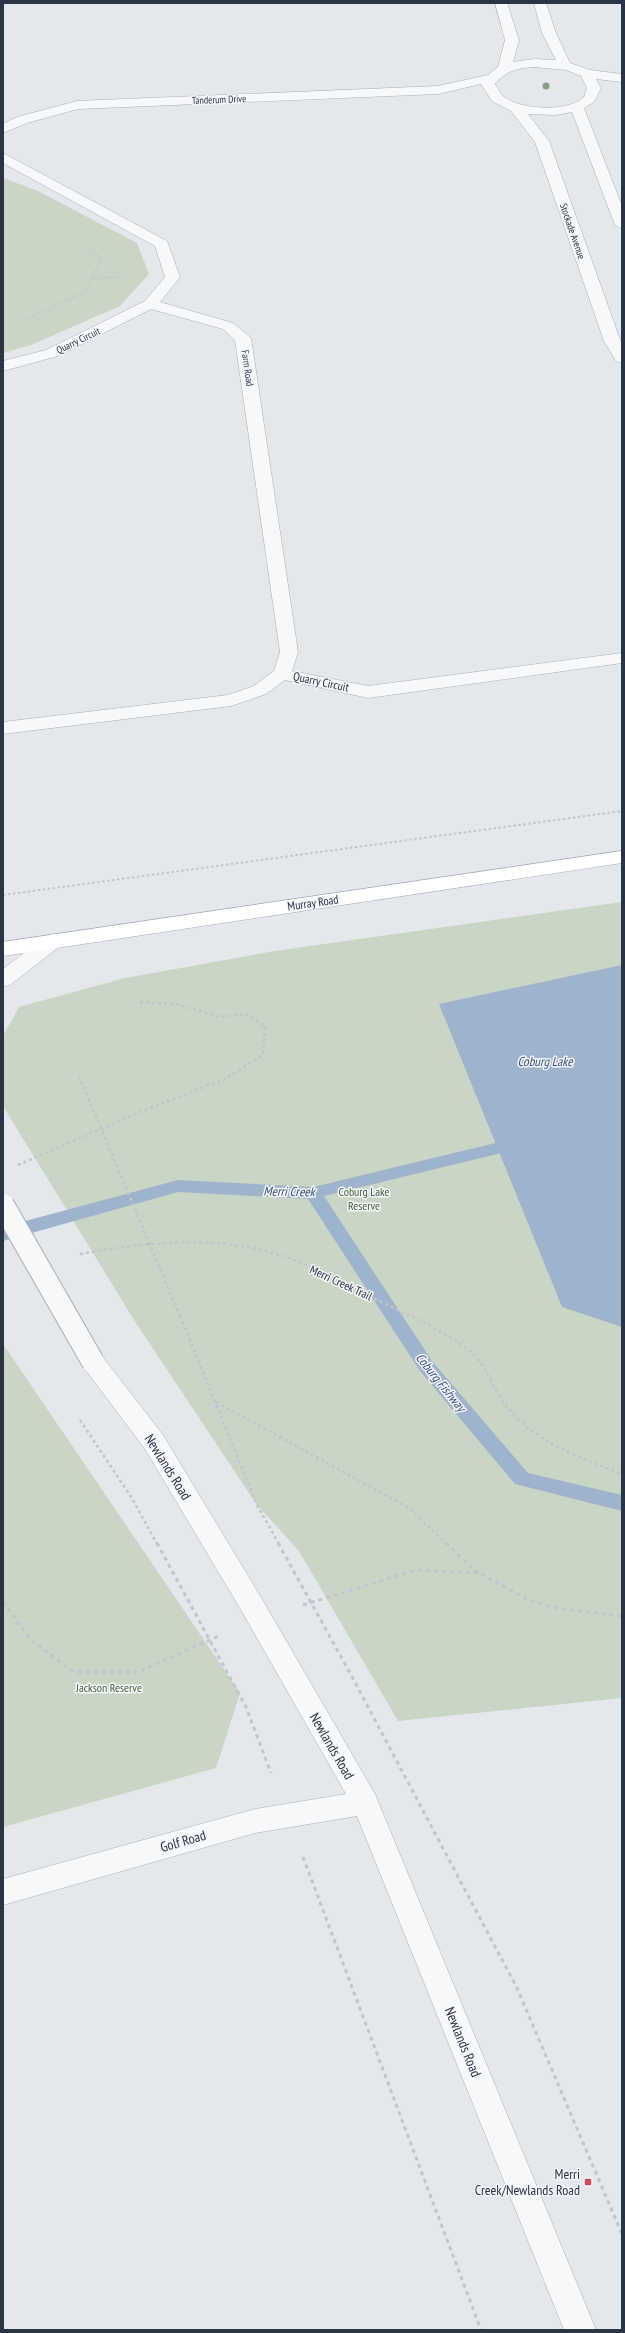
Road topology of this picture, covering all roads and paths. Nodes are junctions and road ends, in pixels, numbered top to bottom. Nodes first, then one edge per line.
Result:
1 (501, 3) edge
2 (540, 3) edge
3 (565, 66) junction
4 (504, 69) junction
5 (587, 74) junction
6 (491, 78) junction
7 (622, 78) edge
8 (438, 90) junction
9 (609, 92) edge
10 (469, 96) dead end
11 (484, 98) dead end
12 (498, 100) junction
13 (516, 108) junction
14 (577, 108) junction
15 (3, 129) edge
16 (3, 157) edge
17 (622, 224) edge
18 (86, 246) dead end
19 (150, 304) junction
20 (20, 323) dead end
21 (622, 358) edge
22 (3, 366) edge
23 (622, 658) edge
24 (282, 674) junction
25 (3, 728) edge
26 (622, 811) edge
27 (622, 857) edge
28 (3, 895) edge
29 (53, 941) junction
30 (3, 949) edge
31 (3, 980) edge
32 (138, 1002) dead end
33 (79, 1076) dead end
34 (10, 1168) dead end
35 (3, 1205) edge
36 (76, 1255) dead end
37 (216, 1402) junction
38 (622, 1474) edge
39 (622, 1616) edge
40 (365, 1803) junction
41 (3, 1892) edge
42 (622, 2234) edge
43 (580, 2330) edge

1 - 4 street
2 - 3 street
3 - 4 street
3 - 5 street
4 - 6 street
5 - 7 street
5 - 9 street
6 - 8 street, Tanderum Drive
6 - 12 street
8 - 10 street, Tanderum Drive
8 - 15 street, Tanderum Drive
9 - 14 street
11 - 12 street
12 - 13 street
13 - 14 street
13 - 21 street, Stockade Avenue
14 - 17 street
16 - 19 street
18 - 20 path
19 - 22 street, Quarry Circuit
19 - 24 street, Farm Road
23 - 24 street, Quarry Circuit
24 - 25 street, Quarry Circuit
26 - 28 path
27 - 29 main road, Murray Road
29 - 30 main road, Murray Road
29 - 31 street
32 - 34 path
33 - 37 path, bridge
35 - 40 street, Newlands Road, bridge
36 - 38 path, Merri Creek Trail
37 - 39 path
37 - 42 path
40 - 41 street, Golf Road
40 - 43 street, Newlands Road

